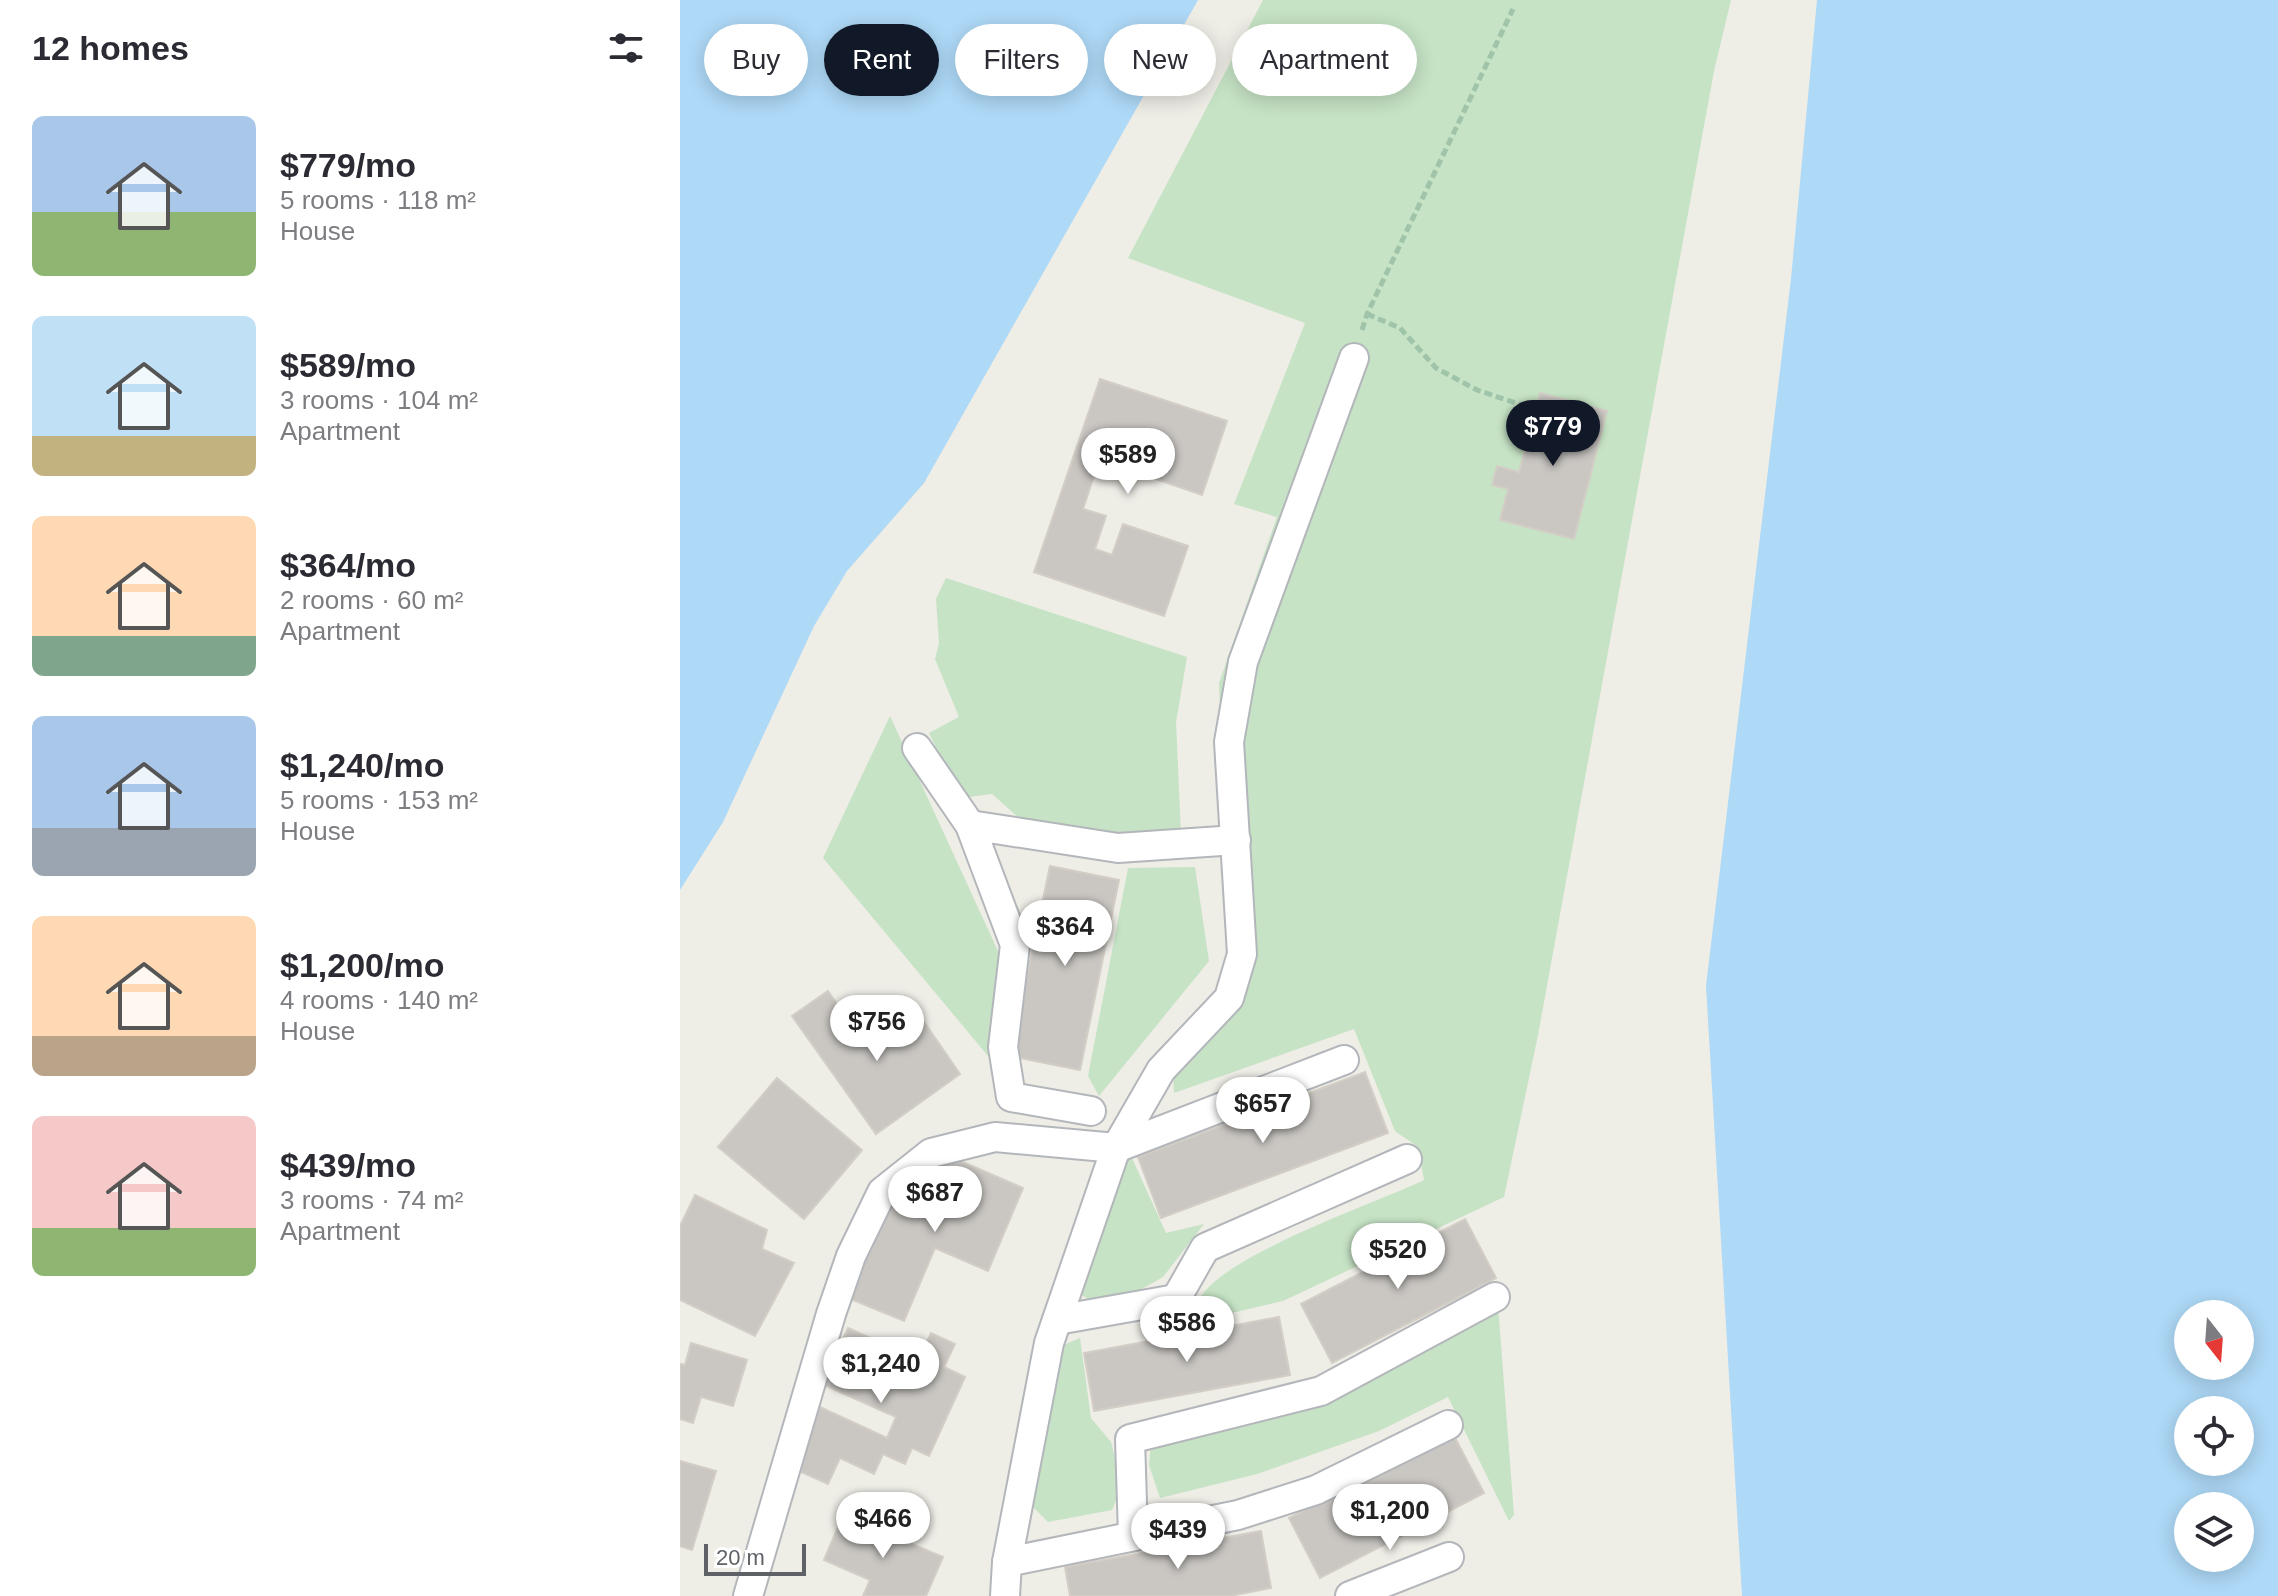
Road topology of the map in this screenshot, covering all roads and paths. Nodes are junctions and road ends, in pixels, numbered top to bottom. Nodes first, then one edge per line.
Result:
1 (1513, 9) dead end
2 (1367, 314) junction
3 (1354, 358) joint
4 (1534, 409) dead end
5 (917, 748) dead end
6 (970, 825) junction
7 (1236, 840) junction
8 (1344, 1060) dead end
9 (1091, 1111) dead end
10 (1116, 1148) junction
11 (1407, 1159) dead end
12 (1495, 1297) dead end
13 (1057, 1320) junction
14 (1448, 1425) dead end
15 (1133, 1536) junction
16 (1449, 1557) dead end
17 (1007, 1562) junction
18 (748, 1596) edge
19 (1005, 1596) edge
20 (1350, 1596) edge

1 - 2 path
2 - 3 path
2 - 4 path
3 - 7 street
5 - 6 street
6 - 7 street
6 - 9 street
7 - 10 street
8 - 10 street
10 - 13 street
10 - 18 street
11 - 13 street
12 - 15 street
13 - 17 street
14 - 15 street
15 - 17 street
16 - 20 street
17 - 19 street

